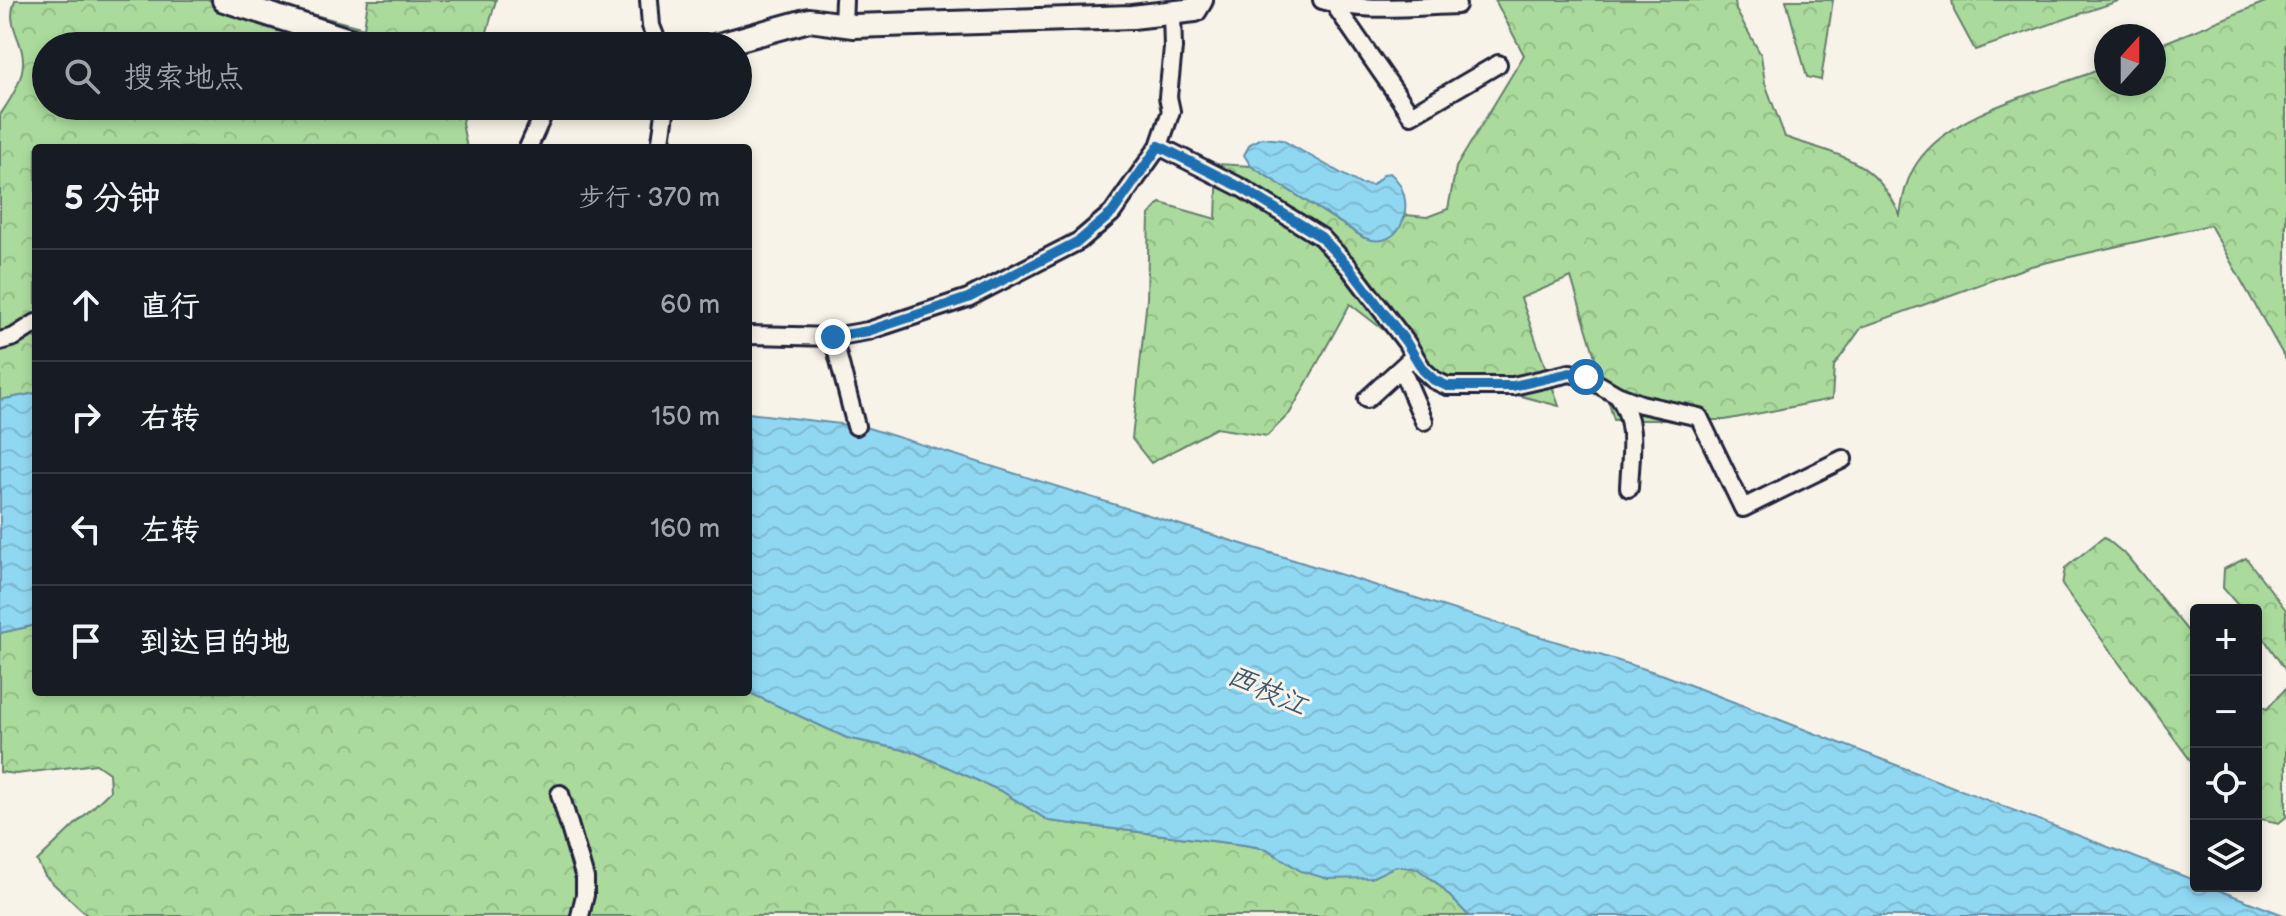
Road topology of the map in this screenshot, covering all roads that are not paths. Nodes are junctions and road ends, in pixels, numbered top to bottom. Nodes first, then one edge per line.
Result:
1 (224, 0) edge
2 (649, 0) edge
3 (844, 0) edge
4 (1201, 0) edge
5 (1328, 2) edge
6 (1457, 5) dead end
7 (262, 6) edge
8 (1172, 13) junction
9 (843, 24) junction
10 (331, 32) edge
11 (653, 32) edge
12 (752, 36) edge
13 (1498, 64) dead end
14 (541, 120) edge
15 (664, 120) edge
16 (530, 144) edge
17 (661, 144) edge
18 (1159, 146) junction
19 (32, 326) edge
20 (752, 335) edge
21 (833, 337) junction
22 (0, 341) edge
23 (1414, 356) junction
24 (1401, 368) junction
25 (1617, 395) junction
26 (1367, 399) dead end
27 (1424, 421) dead end
28 (856, 426) dead end
29 (1843, 459) dead end
30 (1629, 488) dead end
31 (560, 794) dead end
32 (580, 916) edge

1 - 7 street
2 - 11 street
3 - 9 street
4 - 8 street
5 - 6 street
5 - 13 street
7 - 10 street
8 - 9 street
8 - 18 street
9 - 12 street
14 - 16 street
15 - 17 street
18 - 21 street
18 - 23 street
19 - 22 street
20 - 21 street
21 - 28 street
23 - 24 street
23 - 25 street
24 - 26 street
24 - 27 street
25 - 29 street
25 - 30 street
31 - 32 street

